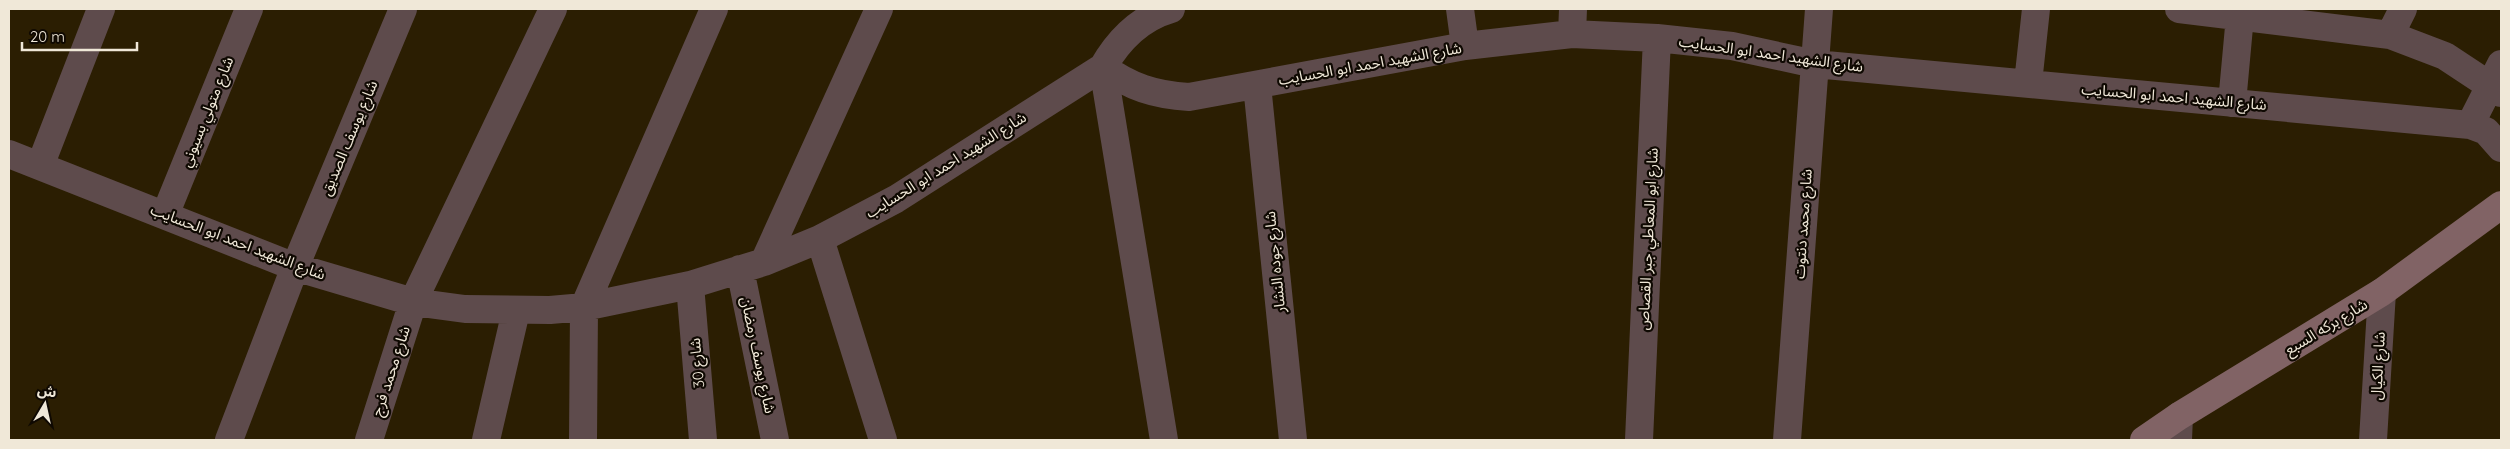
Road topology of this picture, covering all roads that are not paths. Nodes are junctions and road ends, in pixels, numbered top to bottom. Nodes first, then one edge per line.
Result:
1 (101, 9) edge
2 (249, 9) edge
3 (403, 9) edge
4 (553, 9) edge
5 (714, 9) edge
6 (879, 9) edge
7 (1171, 9) edge
8 (1460, 9) edge
9 (1820, 9) edge
10 (2036, 9) edge
11 (2179, 9) edge
12 (2403, 9) edge
13 (2240, 16) junction
14 (1572, 21) edge
15 (2390, 35) junction
16 (1657, 38) junction
17 (1466, 46) junction
18 (1815, 64) junction
19 (1103, 67) junction
20 (2498, 81) edge
21 (2028, 83) junction
22 (1257, 85) junction
23 (2232, 103) junction
24 (2470, 126) junction
25 (2501, 148) edge
26 (9, 154) edge
27 (40, 166) junction
28 (2501, 206) edge
29 (165, 215) junction
30 (820, 239) junction
31 (752, 266) junction
32 (295, 267) junction
33 (690, 286) junction
34 (2382, 292) junction
35 (413, 302) junction
36 (584, 307) junction
37 (516, 311) junction
38 (2178, 428) edge
39 (229, 440) edge
40 (369, 440) edge
41 (486, 440) edge
42 (583, 440) edge
43 (703, 440) edge
44 (775, 440) edge
45 (884, 440) edge
46 (1164, 440) edge
47 (1293, 440) edge
48 (1639, 440) edge
49 (1787, 440) edge
50 (2144, 440) edge
51 (2373, 440) edge

1 - 27 street
2 - 29 street, شارع متولي بسيوني
3 - 32 street, شارع يوسف الصديق
4 - 35 street, شارع محمد فرج
5 - 36 street
6 - 31 street
7 - 19 street, شارع الشهيد احمد ابو الحسايب
8 - 17 street
9 - 18 street, شارع محمد دنتوت
10 - 21 street
11 - 13 street
12 - 15 street
13 - 15 street
13 - 23 street
14 - 16 street, شارع الشهيد احمد ابو الحسايب
14 - 17 street, شارع الشهيد احمد ابو الحسايب
15 - 20 street
16 - 18 street, شارع الشهيد احمد ابو الحسايب
16 - 48 street, شارع ابو المعاطي جبر القصاص
17 - 22 street, شارع الشهيد احمد ابو الحسايب
18 - 21 street, شارع الشهيد احمد ابو الحسايب
18 - 49 street, شارع محمد دنتوت
19 - 22 street, شارع الشهيد احمد ابو الحسايب
19 - 30 street, شارع الشهيد احمد ابو الحسايب
19 - 46 street
20 - 24 street
21 - 23 street, شارع الشهيد احمد ابو الحسايب
22 - 47 street, شارع جوده النشار
23 - 24 street, شارع الشهيد احمد ابو الحسايب
24 - 25 street, شارع الشهيد احمد ابو الحسايب
26 - 27 street, شارع الشهيد احمد ابو الحسايب
27 - 29 street, شارع الشهيد احمد ابو الحسايب
28 - 34 main road, شارع بركه السبع
29 - 32 street, شارع الشهيد احمد ابو الحسايب
30 - 31 street, شارع الشهيد احمد ابو الحسايب
30 - 45 street
31 - 33 street, شارع الشهيد احمد ابو الحسايب
31 - 44 street, شارع يوسف رمضان
32 - 35 street, شارع الشهيد احمد ابو الحسايب
32 - 39 street, شارع يوسف الصديق
33 - 36 street, شارع الشهيد احمد ابو الحسايب
33 - 43 street, شارع 30
34 - 38 main road, شارع بركه السبع
34 - 51 street, شارع الكيال
35 - 37 street, شارع الشهيد احمد ابو الحسايب
35 - 40 street, شارع محمد فرج
36 - 37 street, شارع الشهيد احمد ابو الحسايب
36 - 42 street
37 - 41 street
38 - 50 main road, شارع بركه السبع

